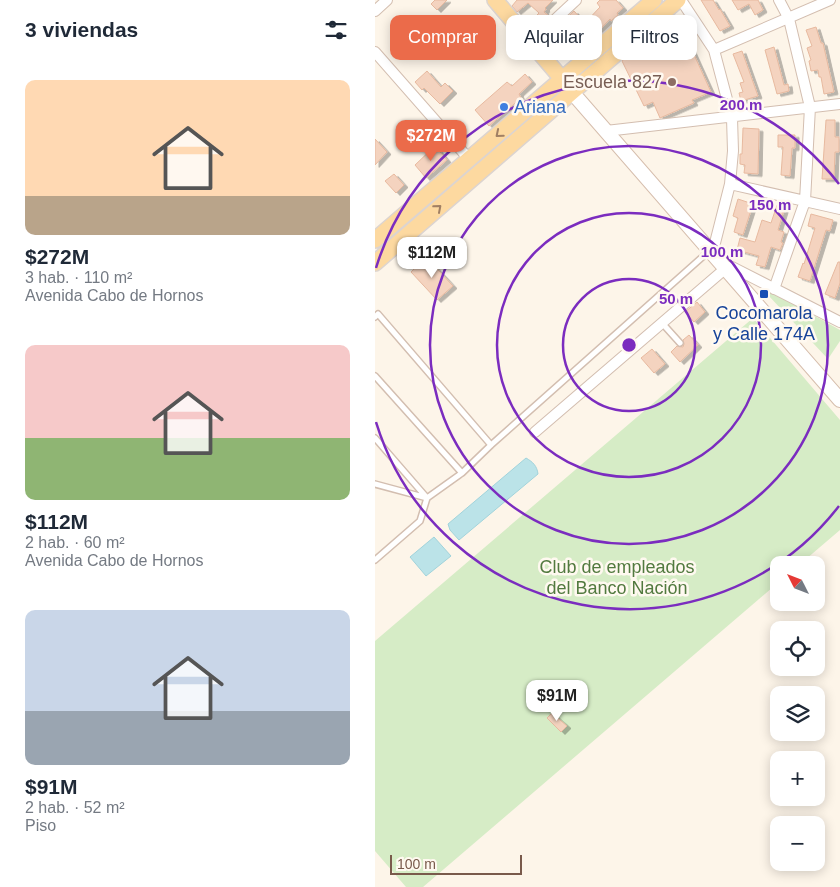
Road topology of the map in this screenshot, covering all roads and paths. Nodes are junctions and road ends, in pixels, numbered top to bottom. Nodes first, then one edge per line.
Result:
1 (387, 0) edge
2 (495, 0) edge
3 (576, 0) edge
4 (654, 0) edge
5 (679, 0) edge
6 (779, 0) edge
7 (829, 0) edge
8 (375, 11) edge
9 (508, 15) edge
10 (560, 15) edge
11 (789, 19) junction
12 (714, 50) junction
13 (375, 52) edge
14 (546, 60) edge
15 (567, 85) junction
16 (840, 104) edge
17 (810, 107) junction
18 (732, 118) junction
19 (606, 131) junction
20 (469, 159) junction
21 (731, 184) junction
22 (805, 202) junction
23 (840, 210) edge
24 (375, 240) edge
25 (710, 250) junction
26 (378, 256) edge
27 (726, 268) junction
28 (774, 289) junction
29 (375, 317) edge
30 (840, 322) edge
31 (662, 323) junction
32 (680, 343) dead end
33 (375, 376) edge
34 (840, 400) edge
35 (535, 432) dead end
36 (375, 438) edge
37 (491, 445) junction
38 (462, 473) junction
39 (375, 484) edge
40 (427, 498) junction
41 (375, 560) edge

1 - 8 street
2 - 9 main road
3 - 10 street
4 - 15 main road
5 - 12 street
5 - 15 main road
6 - 11 street
7 - 11 street
11 - 12 street
11 - 17 street
12 - 18 street
13 - 20 street
14 - 15 main road
15 - 19 main road
15 -> 20 main road
26 -> 15 main road
16 - 17 street
17 - 18 street
17 - 22 street
18 - 19 street
18 - 21 street
19 - 25 main road
20 - 24 main road
21 - 22 street
21 - 25 street
22 - 23 street
22 - 28 street
25 - 27 main road
25 - 37 lane
27 - 28 street
27 - 31 street
27 - 34 main road
28 - 30 street
29 - 37 lane
31 - 32 lane
31 - 35 street
33 - 38 lane
36 - 40 lane
37 - 38 lane
38 - 40 lane
39 - 40 lane
40 - 41 lane

